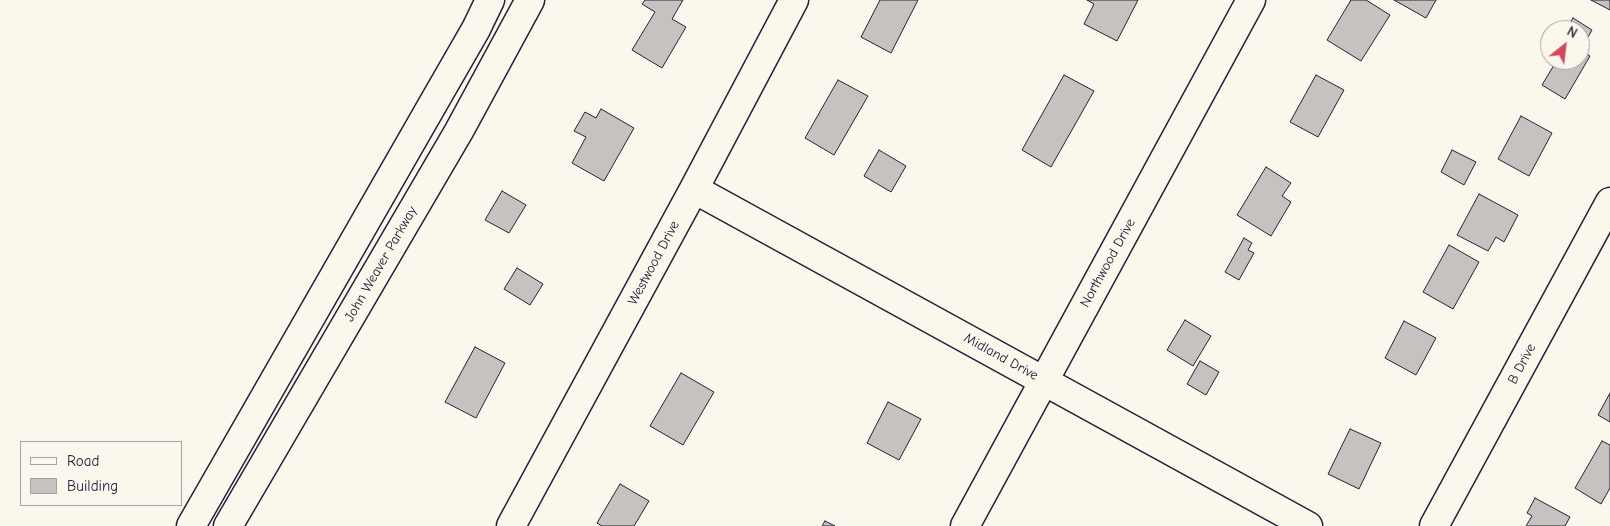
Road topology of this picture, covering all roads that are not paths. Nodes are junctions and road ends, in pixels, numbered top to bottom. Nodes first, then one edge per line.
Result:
1 (490, 0) edge
2 (530, 0) edge
3 (794, 0) edge
4 (1251, 0) edge
5 (694, 188) junction
6 (1610, 202) edge
7 (1044, 381) junction
8 (191, 526) edge
9 (228, 526) edge
10 (512, 526) edge
11 (965, 526) edge
12 (1308, 526) edge
13 (1434, 526) edge

1 - 8 street
2 - 9 street, John Weaver Parkway
3 - 5 street, Westwood Drive
4 - 7 street, Northwood Drive
5 - 7 street, Midland Drive
5 - 10 street, Westwood Drive
6 - 13 street, B Drive
7 - 11 street, Northwood Drive
7 - 12 street, Midland Drive

